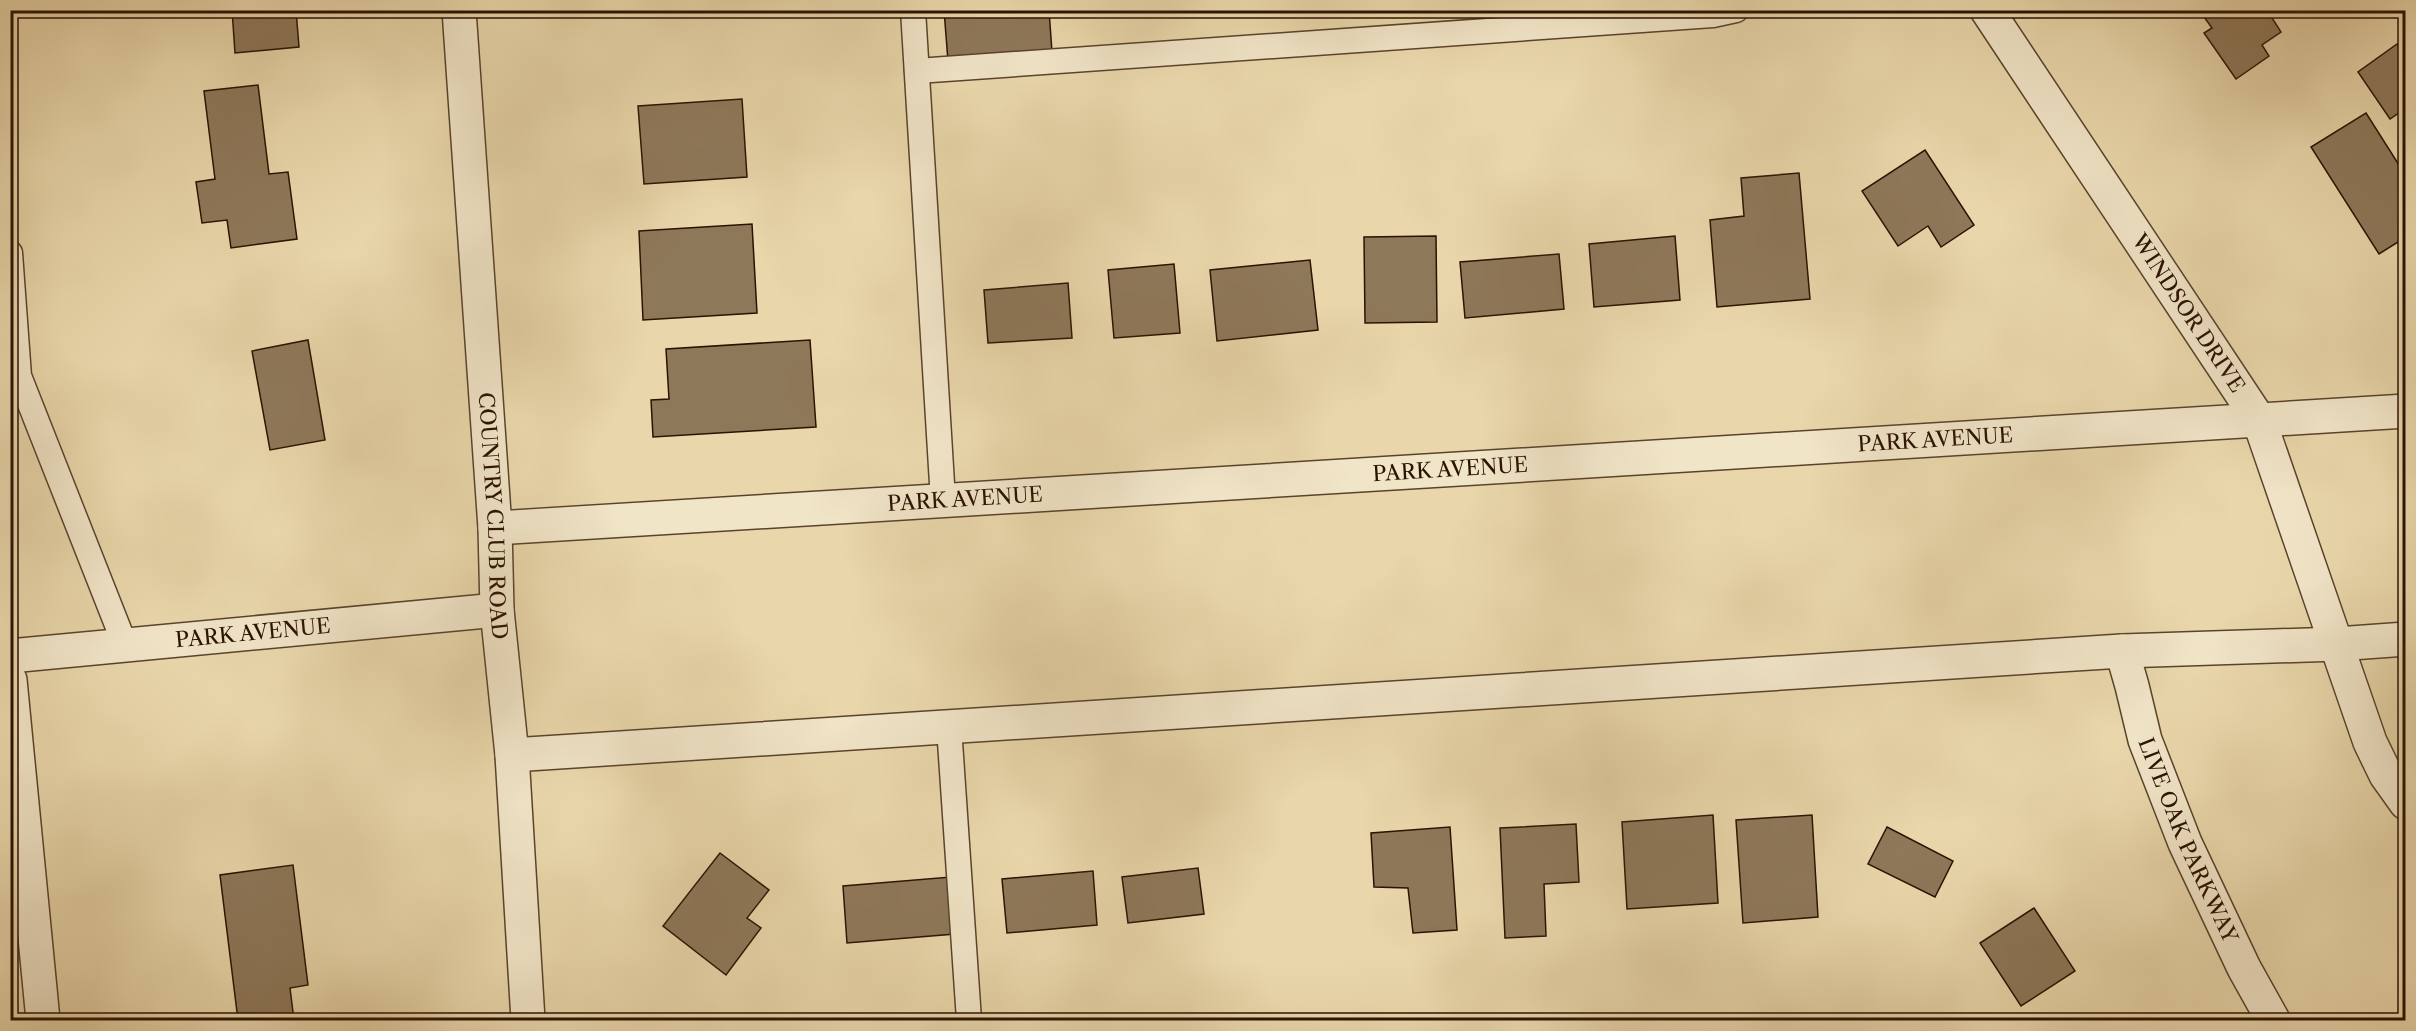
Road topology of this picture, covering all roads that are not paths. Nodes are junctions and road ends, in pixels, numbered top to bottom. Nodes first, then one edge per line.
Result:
1 (459, 10) edge
2 (913, 10) edge
3 (1736, 10) edge
4 (1987, 10) edge
5 (917, 71) junction
6 (10, 253) edge
7 (2406, 411) edge
8 (2259, 420) junction
9 (944, 500) junction
10 (495, 528) junction
11 (497, 610) junction
12 (2406, 639) edge
13 (2337, 644) junction
14 (125, 645) junction
15 (2122, 651) junction
16 (10, 656) edge
17 (10, 680) edge
18 (949, 727) junction
19 (512, 755) junction
20 (2406, 803) edge
21 (43, 1020) edge
22 (528, 1020) edge
23 (969, 1020) edge
24 (2273, 1020) edge

1 - 10 street, COUNTRY CLUB ROAD
2 - 5 lane
3 - 5 lane
4 - 8 street, WINDSOR DRIVE
5 - 9 lane
6 - 14 lane
7 - 8 street, PARK AVENUE
8 - 9 street, PARK AVENUE
8 - 13 street, WINDSOR DRIVE
9 - 10 street, PARK AVENUE
10 - 11 street, COUNTRY CLUB ROAD
11 - 14 street, PARK AVENUE
11 - 19 street, COUNTRY CLUB ROAD
12 - 13 street
13 - 15 street
13 - 20 street
14 - 16 street, PARK AVENUE
15 - 18 street
15 - 24 street, LIVE OAK PARKWAY
17 - 21 street
18 - 19 street
18 - 23 lane
19 - 22 street, COUNTRY CLUB ROAD

